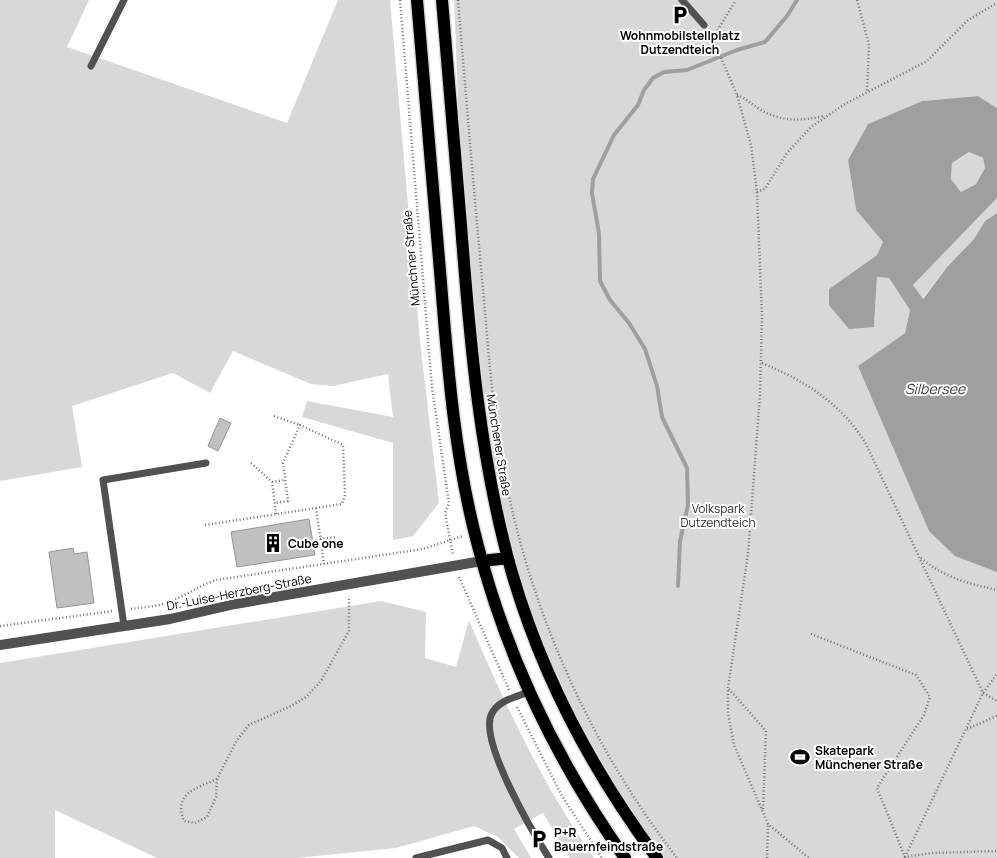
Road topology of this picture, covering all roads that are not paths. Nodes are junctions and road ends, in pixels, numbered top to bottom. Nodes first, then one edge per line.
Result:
1 (124, 0) edge
2 (417, 0) edge
3 (442, 0) edge
4 (682, 0) edge
5 (704, 25) road end
6 (91, 66) dead end
7 (206, 463) dead end
8 (508, 558) junction
9 (482, 561) junction
10 (124, 626) junction
11 (0, 645) edge
12 (529, 692) junction
13 (416, 858) edge
14 (507, 858) edge
15 (549, 858) edge
16 (625, 858) edge
17 (657, 858) edge

1 - 6 lane
2 - 9 main road
3 - 8 main road, Münchener Straße
4 - 5 lane
7 - 10 lane
8 - 9 main road
8 - 17 main road, Münchener Straße
9 - 10 street, Dr.-Luise-Herzberg-Straße
9 - 12 main road
10 - 11 street, Dr.-Luise-Herzberg-Straße
12 - 15 lane
12 - 16 main road
13 - 14 lane

